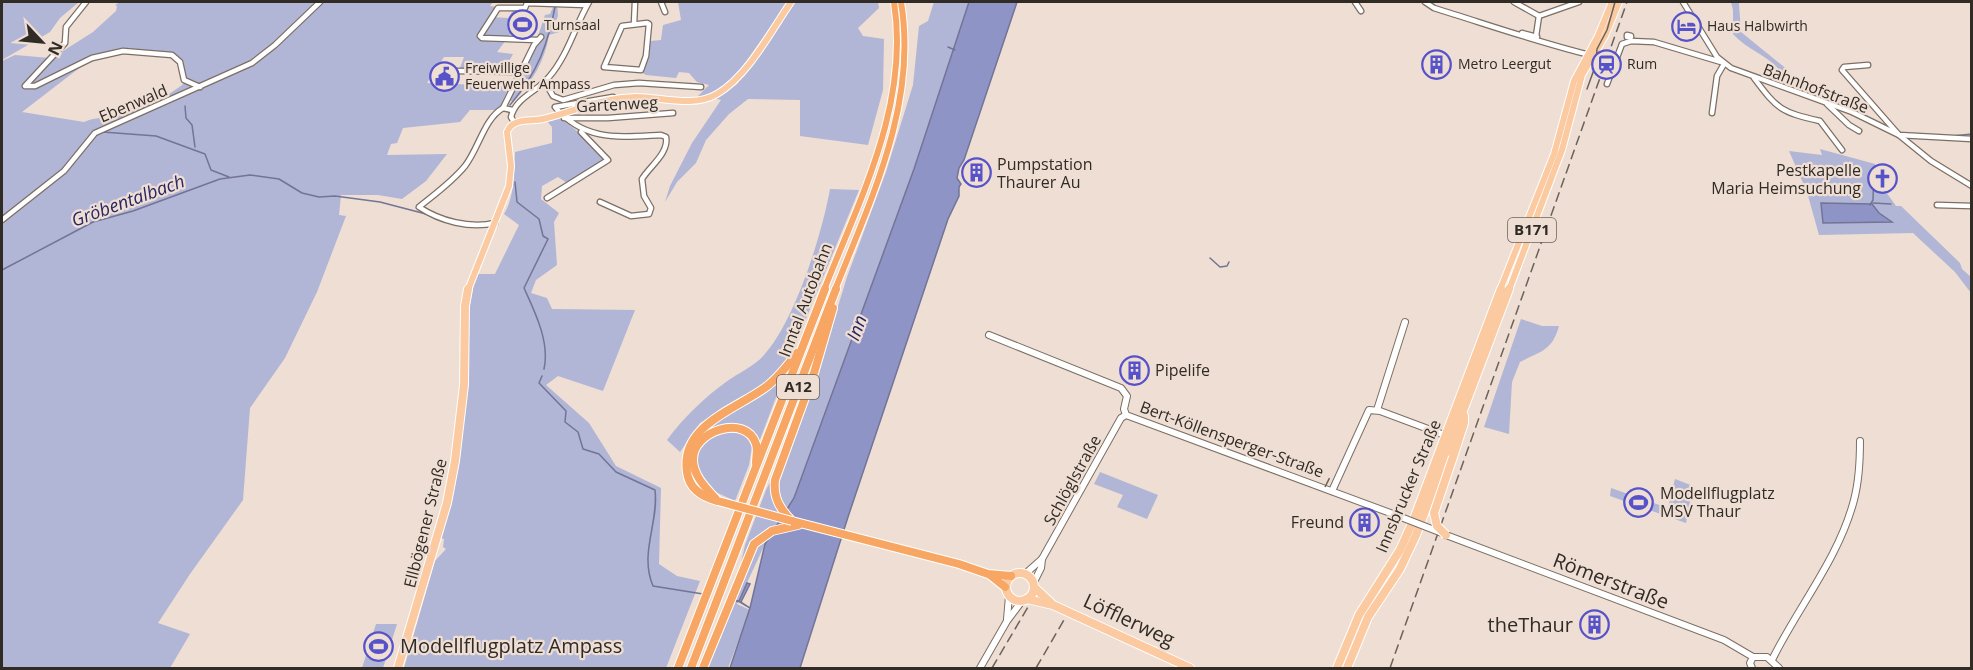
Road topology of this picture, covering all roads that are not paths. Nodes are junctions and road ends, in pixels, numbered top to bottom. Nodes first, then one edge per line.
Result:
1 (86, 2) edge
2 (320, 2) edge
3 (540, 2) edge
4 (635, 2) edge
5 (661, 2) edge
6 (791, 2) edge
7 (894, 2) edge
8 (901, 2) edge
9 (1355, 2) edge
10 (1425, 2) edge
11 (1514, 2) edge
12 (1579, 2) edge
13 (1612, 2) edge
14 (1618, 2) edge
15 (1683, 2) edge
16 (552, 3) edge
17 (588, 3) edge
18 (526, 5) edge
19 (1361, 11) dead end
20 (665, 12) dead end
21 (1539, 16) junction
22 (634, 24) junction
23 (1536, 28) junction
24 (1511, 31) joint
25 (1528, 35) junction
26 (1536, 37) junction
27 (1631, 37) dead end
28 (1640, 40) junction
29 (1590, 54) junction
30 (1722, 63) junction
31 (1868, 65) dead end
32 (455, 71) dead end
33 (520, 72) junction
34 (1753, 77) junction
35 (545, 82) junction
36 (1606, 84) dead end
37 (200, 87) junction
38 (701, 87) dead end
39 (684, 99) dead end
40 (1823, 101) junction
41 (503, 108) junction
42 (512, 110) junction
43 (559, 112) junction
44 (673, 113) dead end
45 (1712, 113) dead end
46 (514, 122) junction
47 (1859, 130) dead end
48 (580, 131) junction
49 (1899, 135) junction
50 (1971, 139) edge
51 (1842, 150) dead end
52 (1971, 186) edge
53 (548, 198) dead end
54 (600, 202) dead end
55 (1936, 205) dead end
56 (1971, 206) edge
57 (2, 220) edge
58 (496, 223) junction
59 (835, 291) junction
60 (1405, 322) dead end
61 (989, 335) dead end
62 (804, 344) junction
63 (1377, 410) junction
64 (1464, 410) junction
65 (1126, 415) junction
66 (1450, 437) junction
67 (1860, 441) dead end
68 (755, 471) junction
69 (1332, 491) junction
70 (718, 501) junction
71 (792, 521) junction
72 (806, 525) junction
73 (1446, 535) junction
74 (1455, 539) joint
75 (1042, 559) junction
76 (988, 574) junction
77 (1025, 574) junction
78 (1011, 576) junction
79 (1034, 585) junction
80 (1007, 592) junction
81 (1024, 600) junction
82 (1053, 605) junction
83 (1007, 621) junction
84 (1753, 657) junction
85 (1772, 660) junction
86 (398, 669) edge
87 (678, 669) edge
88 (691, 669) edge
89 (703, 669) edge
90 (980, 669) edge
91 (1190, 669) edge
92 (1337, 669) edge
93 (1347, 669) edge
94 (1752, 669) edge
95 (1779, 669) edge

1 - 37 street, Ebenwald
2 - 37 street, Ebenwald
3 - 16 street
3 - 18 street
4 - 22 street
5 - 20 street
6 - 43 main road
7 - 62 highway, Inntal Autobahn / A12
8 - 59 highway, Inntal Autobahn / A12
9 - 19 street
10 - 24 street
11 - 21 street
12 - 21 street
13 - 29 main road, B171
14 - 29 main road, B171
15 - 30 street
16 - 17 street
17 - 35 street
18 - 33 street
21 - 23 street
22 - 22 street
23 - 25 street
23 - 26 street
24 - 25 street
25 - 26 street
26 - 29 street
27 - 28 street, Bahnhofstraße
28 - 30 street, Bahnhofstraße
28 - 36 street, Bahnhofstraße
29 - 64 main road, B171
29 - 66 main road, Innsbrucker Straße / B171
30 - 34 street, Bahnhofstraße
30 - 45 street
31 - 49 street
32 - 33 street
33 - 41 street
34 - 40 street, Bahnhofstraße
34 - 51 street
35 - 38 street
35 - 42 street
37 - 57 street, Ebenwald
39 - 43 street
40 - 47 street
40 - 49 street, Bahnhofstraße
41 - 42 street
41 - 58 street
42 - 46 street
43 - 44 street, Gartenweg
43 - 46 main road
43 - 48 street
46 - 58 main road
48 - 53 street
48 - 54 street
49 - 50 street
49 - 52 street
55 - 56 street
58 - 86 main road, Ellbögener Straße
59 - 71 highway
59 - 88 highway, Inntal Autobahn / A12
60 - 63 street
61 - 65 street, Bert-Köllensperger-Straße
62 - 68 highway, Inntal Autobahn / A12
62 - 70 highway
63 - 66 street
63 - 69 street
64 - 66 main road, B171
64 - 73 main road, bridge
65 - 69 street, Bert-Köllensperger-Straße
65 - 75 street, Schlöglstraße
66 - 92 main road, Innsbrucker Straße / B171
66 - 93 main road, B171
67 - 85 street
68 - 70 highway
68 - 87 highway, Inntal Autobahn / A12
69 - 73 street, Bert-Köllensperger-Straße, bridge
70 - 71 highway, bridge
71 - 72 highway
72 - 76 highway
72 - 89 highway
73 - 74 street, Bert-Köllensperger-Straße
74 - 84 street, Römerstraße
75 - 77 street, Schlöglstraße
75 - 79 street, Schlöglstraße
76 - 78 highway
76 - 80 highway
77 - 78 main road
77 - 79 main road
78 - 80 main road
79 - 81 main road
79 - 82 main road, Löfflerweg
80 - 81 main road
80 - 83 street
81 - 82 main road, Löfflerweg
81 - 83 street
82 - 91 main road, Löfflerweg
83 - 90 street
84 - 85 street
84 - 94 street
85 - 95 street

